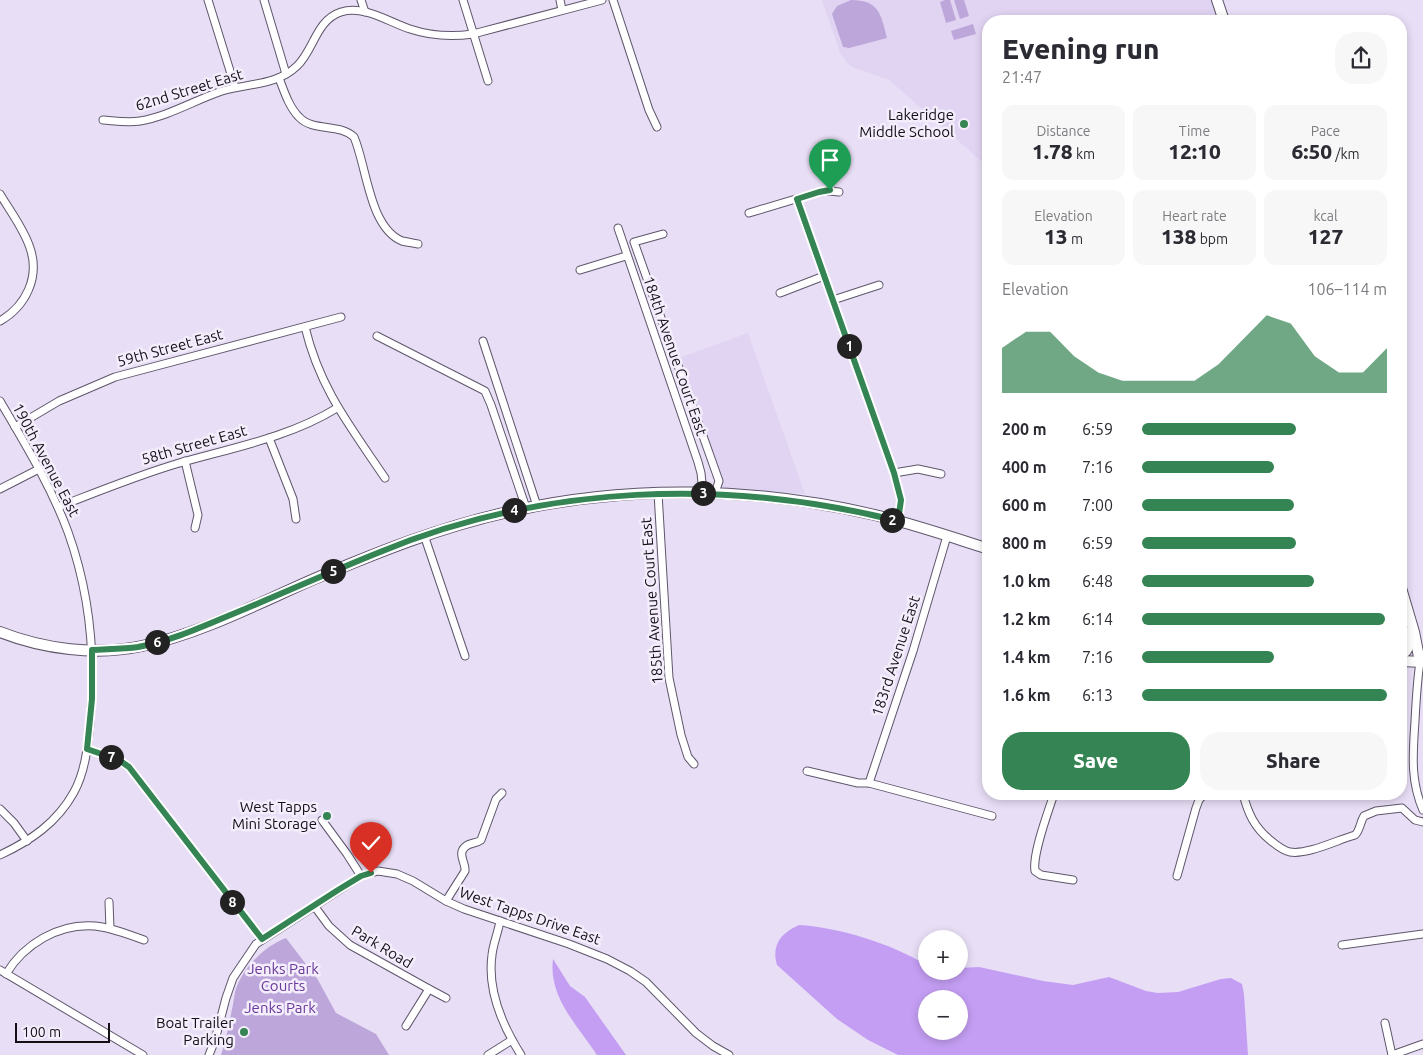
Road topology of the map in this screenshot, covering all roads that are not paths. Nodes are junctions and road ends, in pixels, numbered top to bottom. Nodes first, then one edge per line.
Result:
1 (208, 0) edge
2 (264, 0) edge
3 (361, 0) edge
4 (463, 0) edge
5 (560, 0) edge
6 (602, 0) edge
7 (613, 0) edge
8 (618, 0) edge
9 (1217, 0) edge
10 (562, 10) junction
11 (365, 12) junction
12 (1222, 15) edge
13 (473, 34) junction
14 (286, 74) junction
15 (278, 78) junction
16 (488, 81) dead end
17 (235, 87) junction
18 (103, 120) dead end
19 (839, 192) dead end
20 (0, 194) edge
21 (797, 199) junction
22 (749, 213) dead end
23 (618, 228) dead end
24 (663, 234) dead end
25 (418, 244) dead end
26 (626, 256) junction
27 (580, 270) dead end
28 (824, 276) junction
29 (879, 285) dead end
30 (780, 292) dead end
31 (833, 300) junction
32 (341, 317) dead end
33 (0, 321) edge
34 (305, 327) junction
35 (377, 336) dead end
36 (482, 341) dead end
37 (0, 401) edge
38 (337, 408) junction
39 (15, 427) junction
40 (268, 438) junction
41 (185, 462) junction
42 (39, 469) junction
43 (894, 473) junction
44 (941, 474) dead end
45 (385, 478) dead end
46 (0, 489) edge
47 (658, 493) junction
48 (703, 493) junction
49 (715, 493) junction
50 (537, 506) junction
51 (58, 507) junction
52 (526, 508) junction
53 (296, 519) dead end
54 (898, 521) junction
55 (195, 528) dead end
56 (424, 535) junction
57 (947, 536) junction
58 (982, 547) edge
59 (1407, 608) edge
60 (1409, 614) junction
61 (0, 632) edge
62 (1407, 648) edge
63 (92, 650) junction
64 (465, 656) dead end
65 (1407, 661) edge
66 (1421, 662) edge
67 (87, 749) junction
68 (694, 764) dead end
69 (807, 771) dead end
70 (869, 783) junction
71 (502, 793) dead end
72 (1052, 800) edge
73 (1199, 800) edge
74 (1245, 800) edge
75 (0, 809) edge
76 (1423, 810) edge
77 (992, 816) dead end
78 (322, 820) dead end
79 (1423, 822) edge
80 (27, 842) junction
81 (0, 855) edge
82 (361, 876) junction
83 (1177, 876) dead end
84 (1073, 880) dead end
85 (446, 901) junction
86 (109, 902) dead end
87 (315, 906) junction
88 (500, 921) junction
89 (110, 928) junction
90 (1423, 934) edge
91 (262, 939) junction
92 (144, 940) dead end
93 (1342, 945) dead end
94 (3, 972) edge
95 (428, 990) junction
96 (446, 998) dead end
97 (1385, 1023) dead end
98 (406, 1026) dead end
99 (512, 1040) junction
100 (1423, 1044) edge
101 (143, 1055) edge
102 (209, 1055) edge
103 (488, 1055) edge
104 (521, 1055) edge
105 (729, 1055) edge
106 (1392, 1055) edge

1 - 17 street
2 - 14 street
3 - 11 street
4 - 13 street
5 - 10 street
6 - 10 street, 62nd Street East
7 - 8 street
9 - 12 street
10 - 13 street, 62nd Street East
11 - 13 street, 62nd Street East
11 - 14 street, 62nd Street East
13 - 16 street
14 - 15 street, 62nd Street East
15 - 17 street, 62nd Street East
15 - 25 street
17 - 18 street, 62nd Street East
19 - 21 street
20 - 33 street
21 - 22 street
21 - 28 street
23 - 26 street, 184th Avenue Court East
24 - 49 street
26 - 27 street
26 - 48 street, 184th Avenue Court East
28 - 30 street
28 - 31 street
29 - 31 street
31 - 43 street
32 - 34 street, 59th Street East
34 - 38 street
34 - 39 street, 59th Street East
35 - 52 street
36 - 50 street
37 - 39 street, 190th Avenue East
38 - 40 street, 58th Street East
38 - 45 street
39 - 42 street, 190th Avenue East
40 - 41 street, 58th Street East
40 - 53 street
41 - 51 street, 58th Street East
41 - 55 street
42 - 46 street
42 - 51 street, 190th Avenue East
43 - 44 street
43 - 54 street
47 - 48 street
47 - 50 street
47 - 68 street, 185th Avenue Court East
48 - 49 street
49 - 54 street
50 - 52 street
51 - 63 street, 190th Avenue East
52 - 56 street
54 - 57 street
56 - 63 street
56 - 64 street
57 - 58 street
57 - 70 street, 183rd Avenue East
59 - 60 street
60 - 62 street
60 - 66 street
61 - 63 street
63 - 67 street, 190th Avenue East
65 - 66 street
66 - 76 street
67 - 80 street, 190th Avenue East
67 - 91 street
69 - 70 street
70 - 77 street
71 - 85 street
72 - 84 street
73 - 83 street
74 - 79 street
75 - 80 street
78 - 82 street
80 - 81 street, 190th Avenue East
82 - 85 street, West Tapps Drive East
82 - 87 street, West Tapps Drive East
85 - 88 street, West Tapps Drive East
86 - 89 street
87 - 91 street, West Tapps Drive East
87 - 95 street, Park Road
88 - 99 street
88 - 105 street, West Tapps Drive East
89 - 92 street
89 - 94 street
90 - 93 street
91 - 102 street, West Tapps Drive East
94 - 101 street
95 - 96 street, Park Road
95 - 98 street
97 - 106 street
99 - 103 street
99 - 104 street
100 - 106 street

